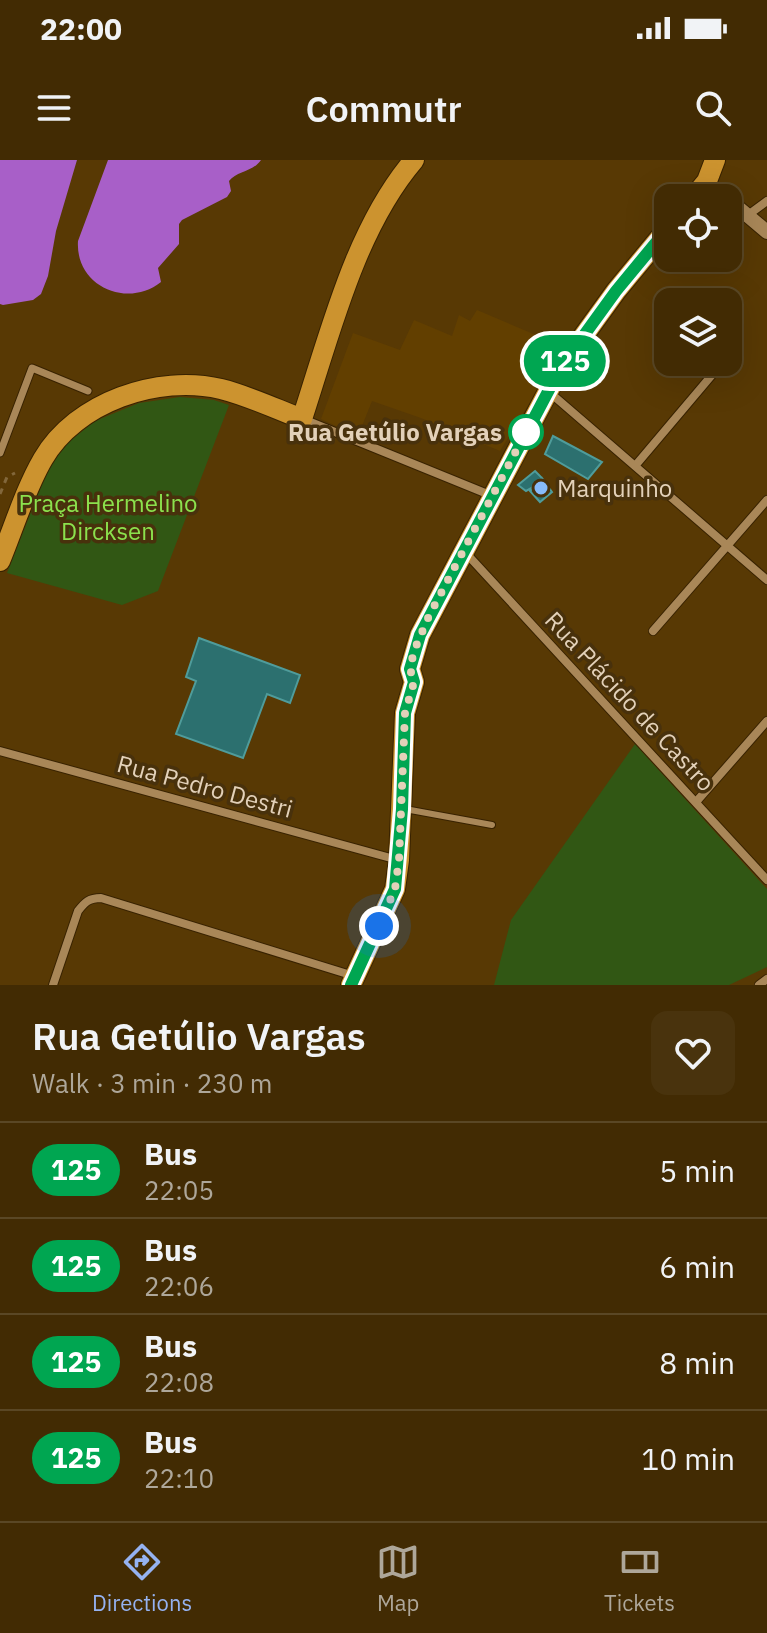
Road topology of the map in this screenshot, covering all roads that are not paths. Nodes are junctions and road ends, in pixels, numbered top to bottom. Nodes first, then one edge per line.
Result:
1 (414, 160) edge
2 (715, 160) edge
3 (707, 181) junction
4 (705, 184) edge
5 (711, 184) edge
6 (767, 201) edge
7 (742, 210) edge
8 (748, 215) junction
9 (767, 232) edge
10 (654, 246) edge
11 (711, 376) edge
12 (88, 391) dead end
13 (547, 391) junction
14 (302, 419) junction
15 (0, 453) edge
16 (635, 466) junction
17 (493, 496) junction
18 (767, 500) edge
19 (727, 546) junction
20 (464, 550) junction
21 (0, 561) edge
22 (767, 580) edge
23 (653, 631) dead end
24 (767, 721) edge
25 (0, 751) edge
26 (696, 802) junction
27 (402, 809) junction
28 (492, 825) dead end
29 (399, 860) junction
30 (767, 880) edge
31 (767, 979) edge
32 (353, 981) edge
33 (53, 985) edge
34 (759, 985) edge

1 - 14 main road
2 - 3 main road
3 - 4 main road
3 - 5 street
6 - 8 street
7 - 8 street
8 - 9 street
10 - 13 main road
11 - 16 street
12 - 15 street
13 - 16 street
13 - 17 main road
14 - 17 street
14 - 21 main road
16 - 19 street
17 - 20 main road
18 - 19 street
19 - 22 street
19 - 23 street
20 - 26 street, Rua Plácido de Castro
20 - 27 main road
24 - 26 street
25 - 29 street, Rua Pedro Destri
26 - 30 street, Rua Plácido de Castro
27 - 28 lane
27 - 29 main road
29 - 32 main road
31 - 34 street
32 - 33 street

